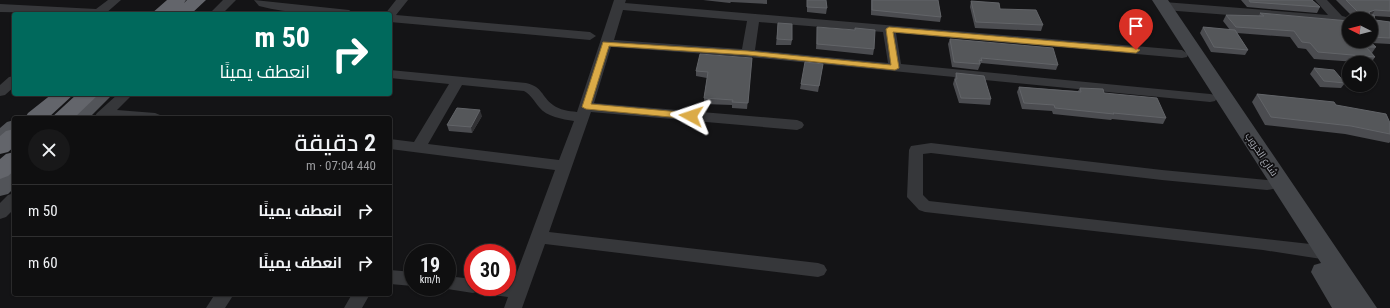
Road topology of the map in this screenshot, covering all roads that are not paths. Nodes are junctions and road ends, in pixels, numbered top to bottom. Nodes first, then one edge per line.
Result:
1 (115, 0) edge
2 (197, 0) edge
3 (202, 0) edge
4 (230, 0) edge
5 (260, 0) edge
6 (402, 0) edge
7 (1321, 0) edge
8 (1157, 2) edge
9 (618, 3) edge
10 (5, 8) edge
11 (170, 9) edge
12 (79, 12) edge
13 (99, 12) edge
14 (190, 12) edge
15 (217, 12) edge
16 (330, 12) edge
17 (392, 12) edge
18 (0, 16) edge
19 (392, 18) edge
20 (754, 18) junction
21 (1342, 18) edge
22 (1342, 20) edge
23 (889, 29) junction
24 (590, 36) dead end
25 (606, 43) junction
26 (748, 53) junction
27 (1182, 54) junction
28 (895, 68) junction
29 (392, 74) edge
30 (458, 80) junction
31 (12, 82) edge
32 (0, 92) edge
33 (54, 96) edge
34 (62, 96) edge
35 (87, 96) edge
36 (123, 96) edge
37 (1210, 98) junction
38 (103, 108) edge
39 (584, 112) junction
40 (28, 116) edge
41 (37, 116) edge
42 (63, 116) edge
43 (82, 116) edge
44 (145, 116) edge
45 (797, 125) dead end
46 (12, 129) edge
47 (12, 138) edge
48 (0, 139) edge
49 (392, 144) edge
50 (0, 147) edge
51 (419, 147) junction
52 (12, 161) edge
53 (564, 166) junction
54 (0, 171) edge
55 (12, 177) edge
56 (1267, 185) junction
57 (0, 188) edge
58 (12, 201) edge
59 (0, 213) edge
60 (538, 237) junction
61 (1318, 252) junction
62 (818, 270) dead end
63 (392, 277) edge
64 (404, 278) edge
65 (516, 291) edge
66 (520, 291) junction
67 (224, 296) edge
68 (360, 296) edge
69 (215, 308) edge
70 (353, 308) edge
71 (513, 308) edge
72 (1346, 308) edge
73 (1364, 308) edge

1 - 13 street
2 - 11 highway
3 - 14 main road
4 - 15 street
5 - 16 street
6 - 17 street
7 - 21 street
8 - 22 street
8 - 27 main road, شارع الخروب
8 - 61 main road, شارع الخروب
9 - 20 street
9 - 25 street
10 - 12 street
10 - 18 street
19 - 24 street
20 - 23 street
20 - 26 street
23 - 27 street
23 - 28 street
25 - 26 street
25 - 39 street
26 - 28 street
27 - 37 main road, شارع الخروب
28 - 37 street
29 - 30 street
30 - 39 street
30 - 51 street
31 - 32 street
33 - 40 main road
34 - 41 highway
35 - 42 highway
36 - 38 street
37 - 56 main road, شارع الخروب
38 - 43 main road
38 - 44 street
39 - 45 street
39 - 53 street
46 - 48 main road
47 - 50 highway
49 - 51 street
51 - 53 street
52 - 54 highway
53 - 60 street
55 - 57 main road
56 - 61 main road, شارع الخروب
56 - 61 street
58 - 59 street
60 - 62 street
60 - 66 street
61 - 72 main road, شارع الخروب
61 - 73 main road, شارع الخروب
63 - 64 street
65 - 66 street
66 - 71 street
67 - 69 street
68 - 70 street

